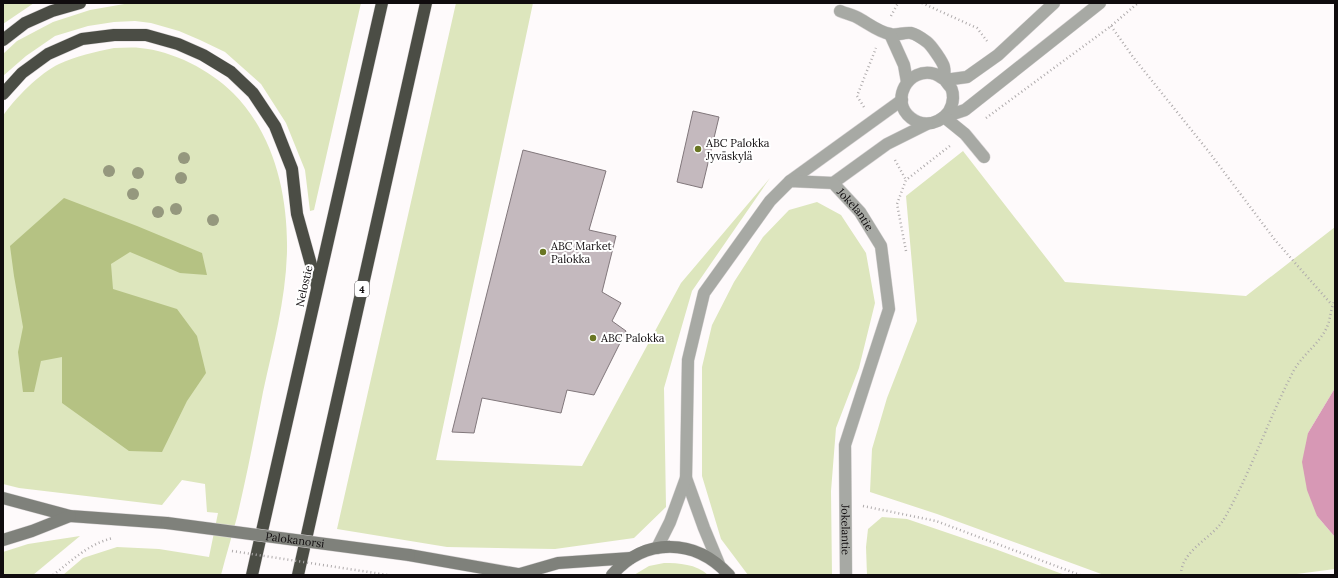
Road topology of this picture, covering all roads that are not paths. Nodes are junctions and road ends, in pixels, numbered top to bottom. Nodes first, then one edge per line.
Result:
1 (80, 3) edge
2 (382, 3) edge
3 (426, 3) edge
4 (1054, 3) edge
5 (1100, 3) edge
6 (1042, 8) edge
7 (840, 11) dead end
8 (890, 34) junction
9 (3, 40) edge
10 (945, 80) junction
11 (907, 82) junction
12 (3, 94) edge
13 (902, 100) junction
14 (944, 117) junction
15 (927, 124) junction
16 (984, 157) dead end
17 (790, 181) junction
18 (833, 183) junction
19 (317, 287) junction
20 (686, 478) junction
21 (3, 498) edge
22 (70, 516) junction
23 (3, 540) edge
24 (657, 548) junction
25 (631, 558) junction
26 (719, 564) junction
27 (521, 574) edge
28 (252, 575) edge
29 (298, 575) edge
30 (612, 575) edge
31 (729, 575) edge
32 (846, 575) edge

1 - 9 highway
2 - 19 highway, Nelostie
3 - 29 highway, 4
4 - 6 street
5 - 14 street
6 - 10 street
7 - 8 street
8 - 10 street
8 - 11 street
10 - 11 street
10 - 14 street
11 - 13 street
12 - 19 highway
13 - 15 street
13 - 17 street
14 - 15 street
14 - 16 street
15 - 18 street
17 - 18 street, Jokelantie
17 - 20 street
18 - 32 street, Jokelantie
19 - 28 highway, Nelostie
20 - 24 street
20 - 26 street
21 - 22 main road, Palokanorsi
22 - 23 main road, Palokanorsi
22 - 27 main road, Palokanorsi, bridge
24 - 25 main road
24 - 26 main road
25 - 27 main road, Palokanorsi
25 - 30 main road
26 - 31 main road

